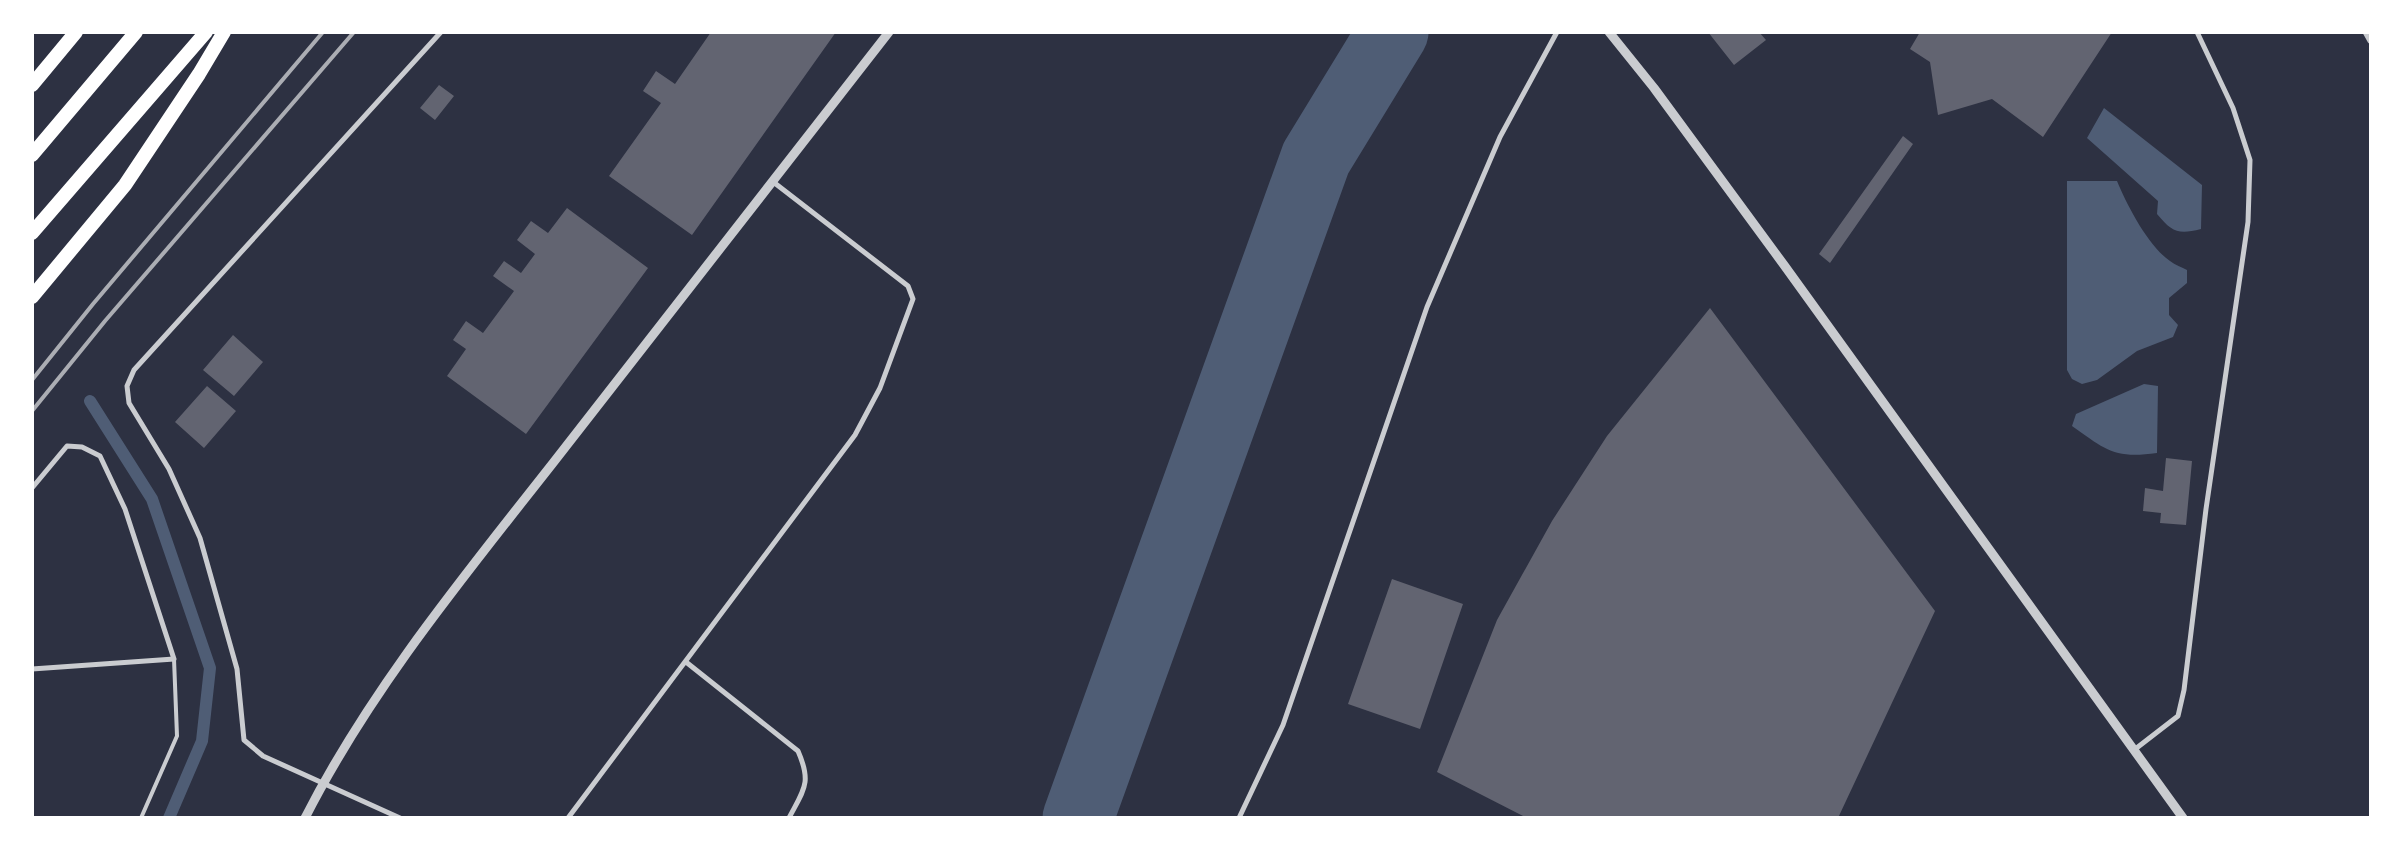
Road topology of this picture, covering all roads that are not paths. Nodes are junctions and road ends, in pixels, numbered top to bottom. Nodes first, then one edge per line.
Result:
1 (76, 32) edge
2 (136, 32) edge
3 (206, 32) edge
4 (224, 32) edge
5 (441, 32) edge
6 (889, 32) edge
7 (1557, 32) edge
8 (1609, 32) edge
9 (2197, 32) edge
10 (2365, 32) edge
11 (2370, 41) edge
12 (32, 85) edge
13 (32, 155) edge
14 (772, 181) junction
15 (32, 233) edge
16 (32, 296) edge
17 (32, 488) edge
18 (174, 659) junction
19 (686, 662) junction
20 (32, 669) edge
21 (2134, 750) junction
22 (322, 783) junction
23 (141, 818) edge
24 (305, 818) edge
25 (400, 818) edge
26 (568, 818) edge
27 (789, 818) edge
28 (1239, 818) edge
29 (2183, 818) edge

1 - 12 highway
2 - 13 highway
3 - 15 highway
4 - 16 highway
5 - 22 street
6 - 14 street
7 - 28 street
8 - 21 street
9 - 21 street
10 - 11 street
14 - 19 street
14 - 22 street
17 - 18 street
18 - 20 street
18 - 23 lane
19 - 26 street
19 - 27 street
21 - 29 street
22 - 24 street
22 - 25 street

